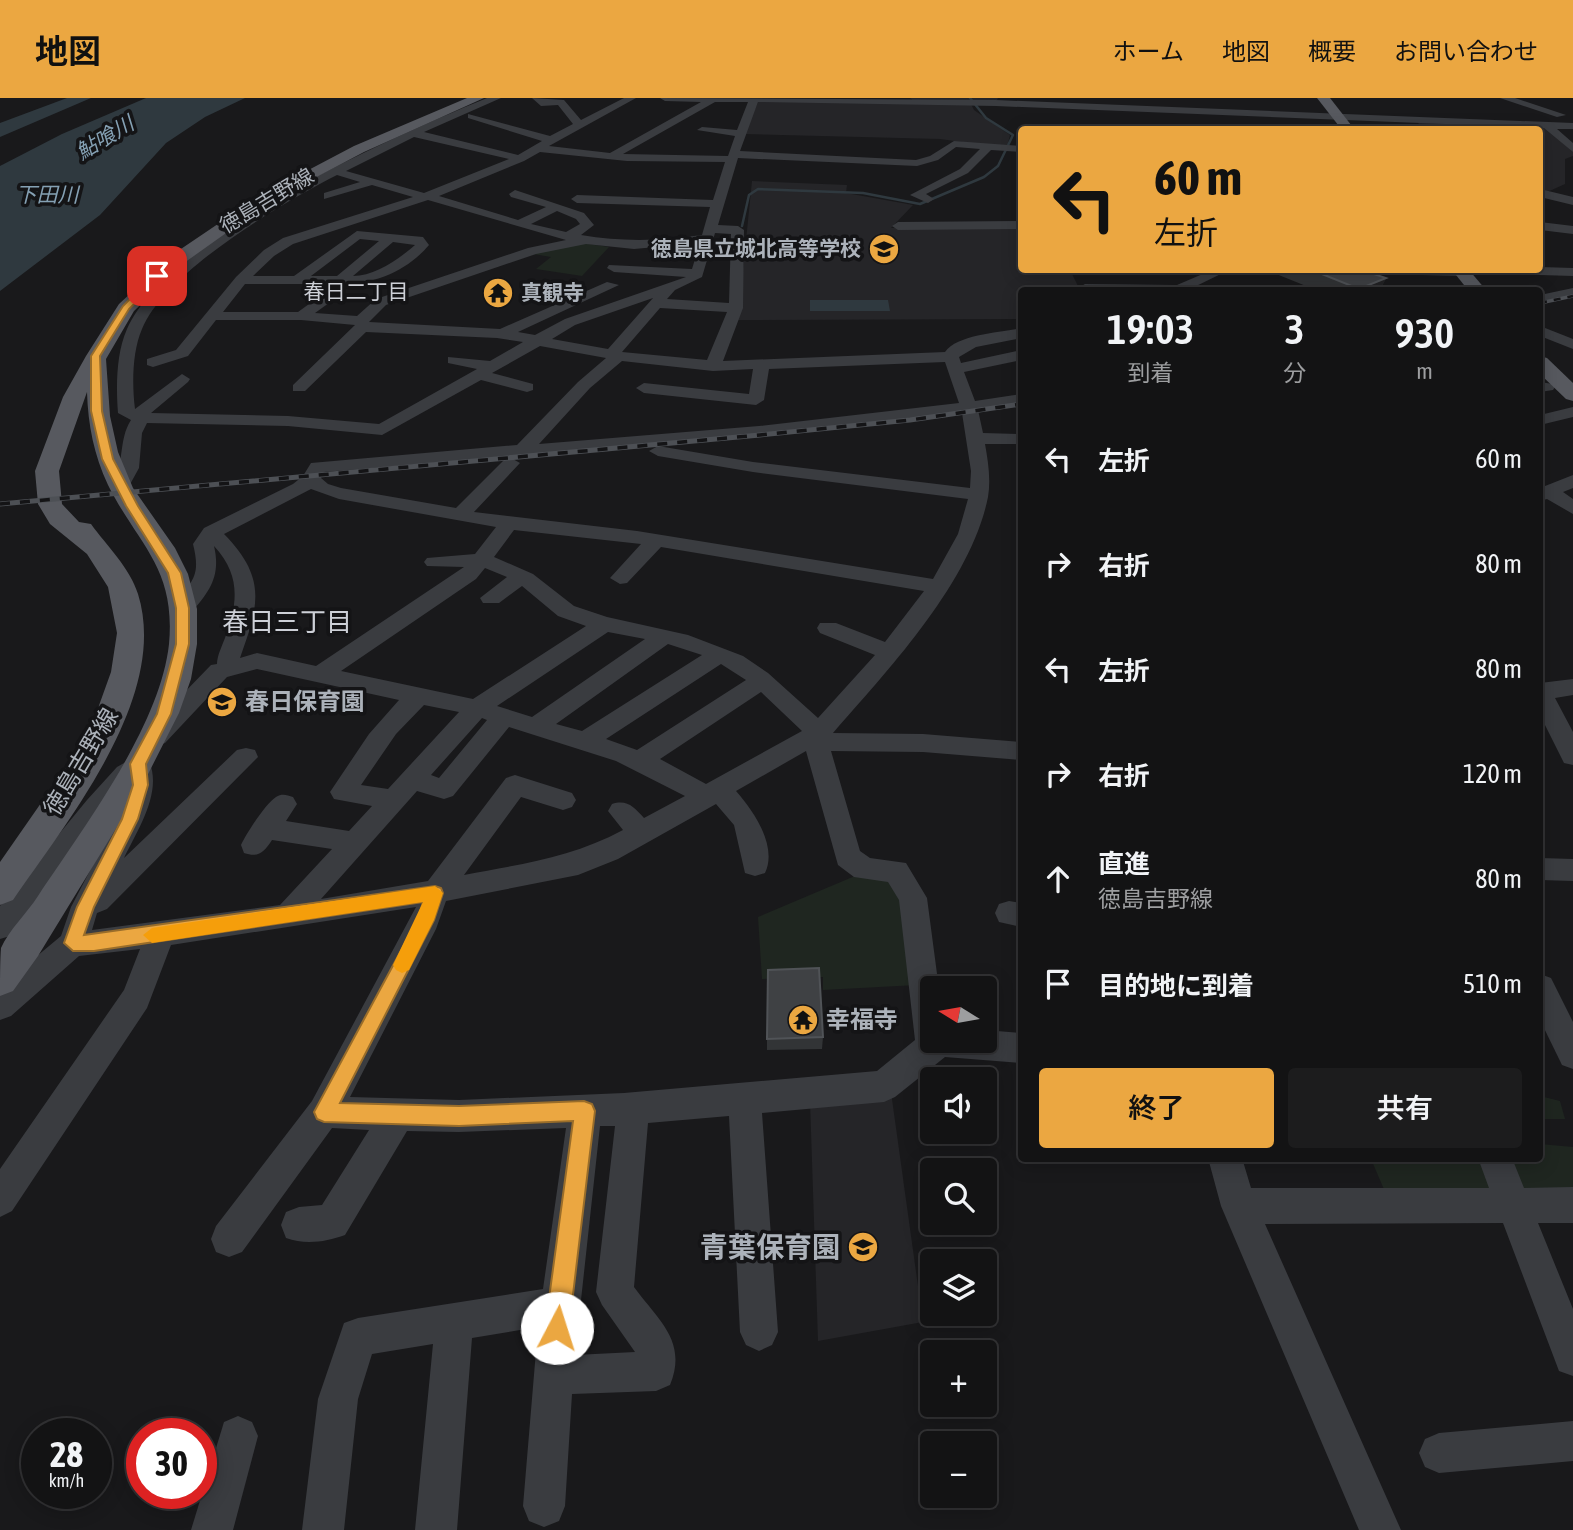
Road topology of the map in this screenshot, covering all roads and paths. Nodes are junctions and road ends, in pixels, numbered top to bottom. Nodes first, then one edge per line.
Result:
1 (478, 98) edge
2 (496, 98) edge
3 (537, 98) edge
4 (631, 98) edge
5 (665, 98) edge
6 (677, 98) edge
7 (1188, 98) edge
8 (1494, 98) edge
9 (1505, 98) edge
10 (713, 99) edge
11 (756, 99) edge
12 (829, 99) edge
13 (558, 100) edge
14 (955, 100) edge
15 (998, 100) edge
16 (1252, 101) dead end
17 (977, 102) junction
18 (1127, 103) edge
19 (1347, 103) dead end
20 (1404, 106) dead end
21 (1536, 108) junction
22 (1181, 110) junction
23 (1326, 110) edge
24 (1198, 111) junction
25 (472, 116) dead end
26 (1573, 119) edge
27 (1201, 123) dead end
28 (1417, 123) edge
29 (579, 124) junction
30 (1547, 125) junction
31 (1344, 126) edge
32 (1573, 126) edge
33 (702, 131) dead end
34 (741, 134) junction
35 (409, 135) junction
36 (554, 138) junction
37 (583, 139) dead end
38 (607, 142) dead end
39 (632, 145) junction
40 (474, 147) junction
41 (988, 147) junction
42 (1018, 149) edge
43 (1573, 149) edge
44 (454, 153) dead end
45 (528, 154) junction
46 (346, 156) junction
47 (612, 156) junction
48 (733, 156) junction
49 (934, 158) junction
50 (852, 159) junction
51 (560, 165) dead end
52 (971, 165) junction
53 (652, 167) junction
54 (989, 169) dead end
55 (684, 171) dead end
56 (338, 172) junction
57 (848, 172) dead end
58 (371, 182) junction
59 (589, 192) dead end
60 (515, 194) dead end
61 (1543, 195) edge
62 (328, 196) dead end
63 (426, 197) junction
64 (577, 199) junction
65 (928, 199) dead end
66 (622, 202) junction
67 (718, 204) junction
68 (558, 208) junction
69 (1571, 214) edge
70 (581, 216) junction
71 (522, 223) junction
72 (1018, 225) edge
73 (1543, 225) edge
74 (898, 226) dead end
75 (707, 234) junction
76 (568, 237) junction
77 (221, 238) junction
78 (390, 238) junction
79 (582, 241) junction
80 (630, 245) junction
81 (272, 251) junction
82 (407, 258) junction
83 (194, 260) junction
84 (1543, 271) edge
85 (1573, 272) edge
86 (1216, 273) edge
87 (1458, 273) edge
88 (461, 274) junction
89 (697, 274) junction
90 (612, 275) junction
91 (157, 276) junction
92 (241, 279) junction
93 (297, 280) junction
94 (340, 280) junction
95 (1195, 282) junction
96 (587, 283) dead end
97 (1084, 286) edge
98 (1108, 287) edge
99 (1185, 287) edge
100 (1204, 287) edge
101 (1474, 287) edge
102 (429, 288) junction
103 (467, 292) dead end
104 (1573, 292) edge
105 (663, 293) junction
106 (227, 296) junction
107 (254, 297) dead end
108 (1543, 298) edge
109 (295, 299) dead end
110 (1573, 302) edge
111 (736, 308) junction
112 (1543, 308) edge
113 (548, 314) junction
114 (211, 316) junction
115 (270, 316) junction
116 (301, 316) junction
117 (570, 322) junction
118 (362, 324) junction
119 (1543, 330) edge
120 (1573, 330) edge
121 (1543, 331) edge
122 (501, 334) junction
123 (1018, 334) edge
124 (534, 341) junction
125 (1573, 344) edge
126 (614, 355) junction
127 (1018, 355) edge
128 (96, 356) junction
129 (454, 360) dead end
130 (153, 362) dead end
131 (953, 363) junction
132 (762, 365) junction
133 (1543, 365) edge
134 (713, 366) junction
135 (483, 370) junction
136 (182, 379) dead end
137 (435, 380) dead end
138 (461, 383) junction
139 (1543, 386) edge
140 (527, 387) dead end
141 (299, 388) dead end
142 (644, 388) dead end
143 (1018, 392) edge
144 (1573, 395) edge
145 (1018, 400) edge
146 (425, 404) junction
147 (1018, 410) edge
148 (445, 411) dead end
149 (1573, 412) edge
150 (136, 416) junction
151 (970, 416) junction
152 (1543, 419) edge
153 (383, 430) junction
154 (1018, 437) edge
155 (658, 451) junction
156 (517, 457) junction
157 (317, 471) junction
158 (126, 476) junction
159 (1573, 481) edge
160 (1545, 489) edge
161 (979, 495) junction
162 (1573, 508) edge
163 (460, 515) junction
164 (509, 524) junction
165 (211, 533) junction
166 (656, 540) junction
167 (481, 560) junction
168 (434, 562) dead end
169 (522, 577) junction
170 (621, 578) dead end
171 (936, 586) junction
172 (491, 598) dead end
173 (183, 608) junction
174 (604, 624) junction
175 (828, 628) dead end
176 (664, 636) junction
177 (888, 652) junction
178 (718, 655) junction
179 (227, 662) dead end
180 (323, 673) junction
181 (761, 681) junction
182 (1573, 687) edge
183 (1543, 692) edge
184 (420, 695) junction
185 (1543, 698) edge
186 (477, 708) junction
187 (503, 718) junction
188 (535, 727) junction
189 (814, 739) junction
190 (582, 743) junction
191 (1018, 751) edge
192 (145, 752) junction
193 (1573, 756) edge
194 (246, 757) dead end
195 (638, 761) junction
196 (413, 780) junction
197 (713, 794) junction
198 (392, 799) junction
199 (563, 800) dead end
200 (284, 804) dead end
201 (621, 811) dead end
202 (642, 833) junction
203 (354, 842) junction
204 (755, 866) dead end
205 (1543, 869) edge
206 (1573, 870) edge
207 (0, 890) edge
208 (435, 893) junction
209 (83, 914) junction
210 (288, 916) junction
211 (0, 928) edge
212 (161, 934) junction
213 (73, 943) junction
214 (922, 976) edge
215 (0, 979) edge
216 (1543, 994) edge
217 (0, 1006) edge
218 (998, 1046) edge
219 (1018, 1048) edge
220 (922, 1054) edge
221 (1573, 1054) edge
222 (745, 1098) junction
223 (633, 1108) junction
224 (584, 1111) junction
225 (324, 1112) junction
226 (398, 1114) junction
227 (1226, 1162) edge
228 (1497, 1162) edge
229 (0, 1199) edge
230 (1513, 1205) junction
231 (1573, 1205) edge
232 (1239, 1206) junction
233 (299, 1225) dead end
234 (229, 1239) dead end
235 (559, 1305) junction
236 (454, 1321) junction
237 (759, 1332) dead end
238 (1573, 1357) edge
239 (554, 1375) junction
240 (238, 1436) dead end
241 (1573, 1441) edge
242 (1439, 1453) dead end
243 (544, 1506) dead end
244 (212, 1530) edge
245 (323, 1530) edge
246 (436, 1530) edge
247 (1381, 1530) edge

1 - 46 main road, 徳島吉野線
2 - 35 street
3 - 13 street
4 - 29 street
5 - 6 street
6 - 10 street
7 - 22 street
8 - 21 street
9 - 21 street
10 - 11 street
10 - 39 street
11 - 12 street
11 - 34 street
12 - 14 street
13 - 29 street
14 - 17 street
15 - 17 street
15 - 18 street
16 - 23 street
17 - 18 street
18 - 22 street
19 - 23 street
20 - 28 street
21 - 26 street
22 - 24 street
23 - 24 street
23 - 28 street
23 - 31 main road
24 - 27 street
25 - 36 street
28 - 30 street
29 - 36 street
30 - 32 street
30 - 43 street
33 - 34 street
34 - 48 street
35 - 40 street
35 - 46 street
35 - 56 street
36 - 37 street
36 - 45 street
38 - 39 street
39 - 47 street
40 - 44 street
40 - 45 street
41 - 42 street
41 - 49 street
41 - 52 street
45 - 47 street
45 - 51 street
45 - 63 street
46 - 77 main road, 徳島吉野線
47 - 53 street
48 - 50 street
48 - 53 street
48 - 67 street
49 - 50 street
49 - 52 street
50 - 57 street
52 - 54 street
52 - 65 street
53 - 55 street
56 - 58 street
56 - 77 street
58 - 62 street
58 - 63 street
59 - 64 street
60 - 68 street
61 - 69 street
63 - 71 street
63 - 81 street
64 - 66 street
64 - 68 street
66 - 67 street
66 - 70 street
67 - 75 street
68 - 70 street
68 - 71 street
69 - 73 street
70 - 76 street
71 - 76 street
72 - 74 street
75 - 80 street
75 - 89 street
75 - 111 street
76 - 79 street
77 - 81 street
77 - 83 street
77 - 91 main road, 徳島吉野線
78 - 82 street
78 - 93 street
78 - 94 street
79 - 80 street
79 - 88 street
80 - 90 street
81 - 92 street
82 - 88 street
82 - 94 street
83 - 91 street
83 - 150 street
84 - 85 street
86 - 95 street
87 - 101 main road
88 - 102 street
89 - 90 street
89 - 105 street
90 - 96 street
90 - 105 street
90 - 113 street
91 - 128 main road, 徳島吉野線
92 - 93 street
92 - 106 street
93 - 94 street
94 - 116 street
95 - 99 street
95 - 100 street
97 - 98 street
102 - 103 street
102 - 118 street
104 - 108 street
105 - 111 street
105 - 117 street
105 - 126 street
106 - 107 street
106 - 114 street
109 - 115 street
110 - 112 street
111 - 134 street
113 - 117 street
113 - 122 street
114 - 115 street
114 - 130 street
115 - 116 street
116 - 118 street
117 - 124 street
118 - 122 street
118 - 141 street
119 - 120 street
121 - 125 street
122 - 124 street
123 - 131 street
124 - 126 street
124 - 135 street
126 - 134 street
126 - 156 street
127 - 131 street
128 - 158 main road, 徳島吉野線
128 - 207 main road, 徳島吉野線
129 - 135 street
131 - 132 street
131 - 151 street
132 - 134 street
132 - 142 street
133 - 144 main road
135 - 138 street
135 - 140 street
136 - 150 street
137 - 138 street
138 - 146 street
139 - 149 main road
143 - 151 street
145 - 151 street
146 - 148 street
146 - 153 street
147 - 151 street
149 - 152 street
150 - 153 street
150 - 158 street
151 - 154 street
151 - 155 street
151 - 156 street
151 - 161 street
153 - 157 street
155 - 156 street
155 - 161 street
156 - 157 street
156 - 163 street
157 - 163 street
157 - 165 street
158 - 173 main road, 徳島吉野線
159 - 160 street
160 - 162 street
161 - 171 street
163 - 164 street
164 - 166 street
164 - 167 street
165 - 173 street
165 - 179 street
166 - 170 street
166 - 171 street
167 - 168 street
167 - 169 street
167 - 180 street
169 - 172 street
169 - 174 street
171 - 177 street
173 - 192 main road, 徳島吉野線
174 - 176 street
174 - 186 street
175 - 177 street
176 - 178 street
176 - 188 street
177 - 189 street
178 - 181 street
178 - 190 street
180 - 184 street
180 - 192 street
181 - 189 street
181 - 195 street
182 - 183 street
184 - 186 street
184 - 198 street
185 - 193 street
186 - 187 street
186 - 196 street
187 - 188 street
187 - 196 street
188 - 190 street
189 - 191 street
189 - 197 street
189 - 214 street
190 - 195 street
192 - 209 street
192 - 211 street
192 - 215 main road, 徳島吉野線
194 - 209 street
195 - 197 street
196 - 198 street
197 - 202 street
197 - 204 street
198 - 203 street
199 - 208 street
200 - 203 street
201 - 202 street
202 - 208 street
203 - 210 street
205 - 206 street
208 - 210 street
208 - 225 street
209 - 213 street
210 - 212 street
212 - 213 street
212 - 229 street
213 - 217 street
216 - 221 street
218 - 219 street
220 - 222 street
222 - 223 street
222 - 237 street
223 - 224 street
223 - 239 street
224 - 226 street
224 - 235 street
225 - 226 street
225 - 234 street
226 - 233 street
227 - 232 street
228 - 230 street
230 - 231 street
230 - 232 street
230 - 238 street
232 - 247 street
235 - 236 street
235 - 239 street
236 - 245 street
236 - 246 street
239 - 243 street
240 - 244 street
241 - 242 street

